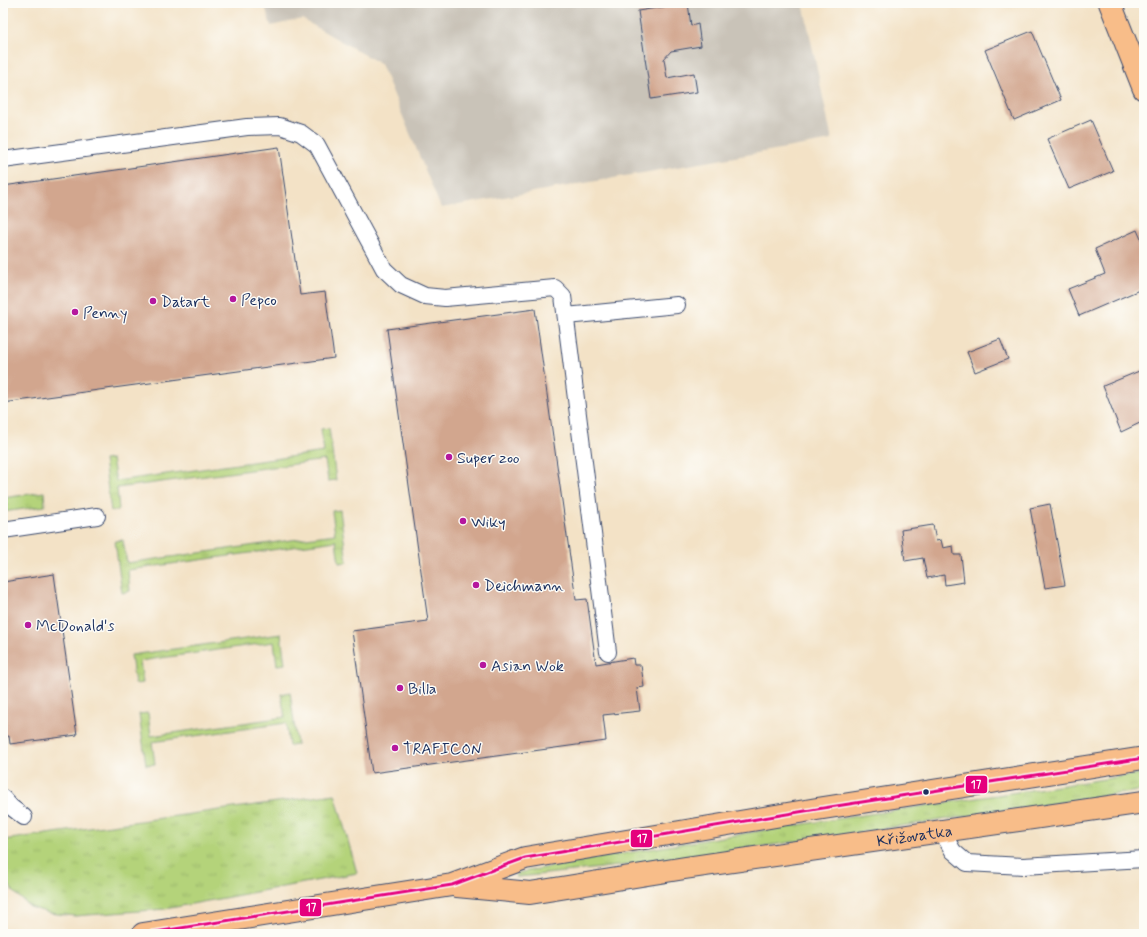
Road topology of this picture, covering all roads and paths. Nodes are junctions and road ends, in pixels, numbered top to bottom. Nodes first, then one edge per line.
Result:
1 (1110, 3) edge
2 (1144, 89) edge
3 (3, 160) edge
4 (677, 305) dead end
5 (566, 316) junction
6 (97, 516) dead end
7 (3, 530) edge
8 (608, 652) dead end
9 (1144, 758) edge
10 (3, 798) edge
11 (1144, 802) edge
12 (24, 817) dead end
13 (941, 830) junction
14 (1144, 859) edge
15 (452, 885) junction
16 (144, 934) edge

1 - 2 main road
3 - 5 lane
4 - 5 lane
5 - 8 lane
6 - 7 lane
9 - 15 main road
10 - 12 lane
11 - 13 main road, Křižovatka
13 - 14 lane
13 - 15 main road, Křižovatka
15 - 16 main road

